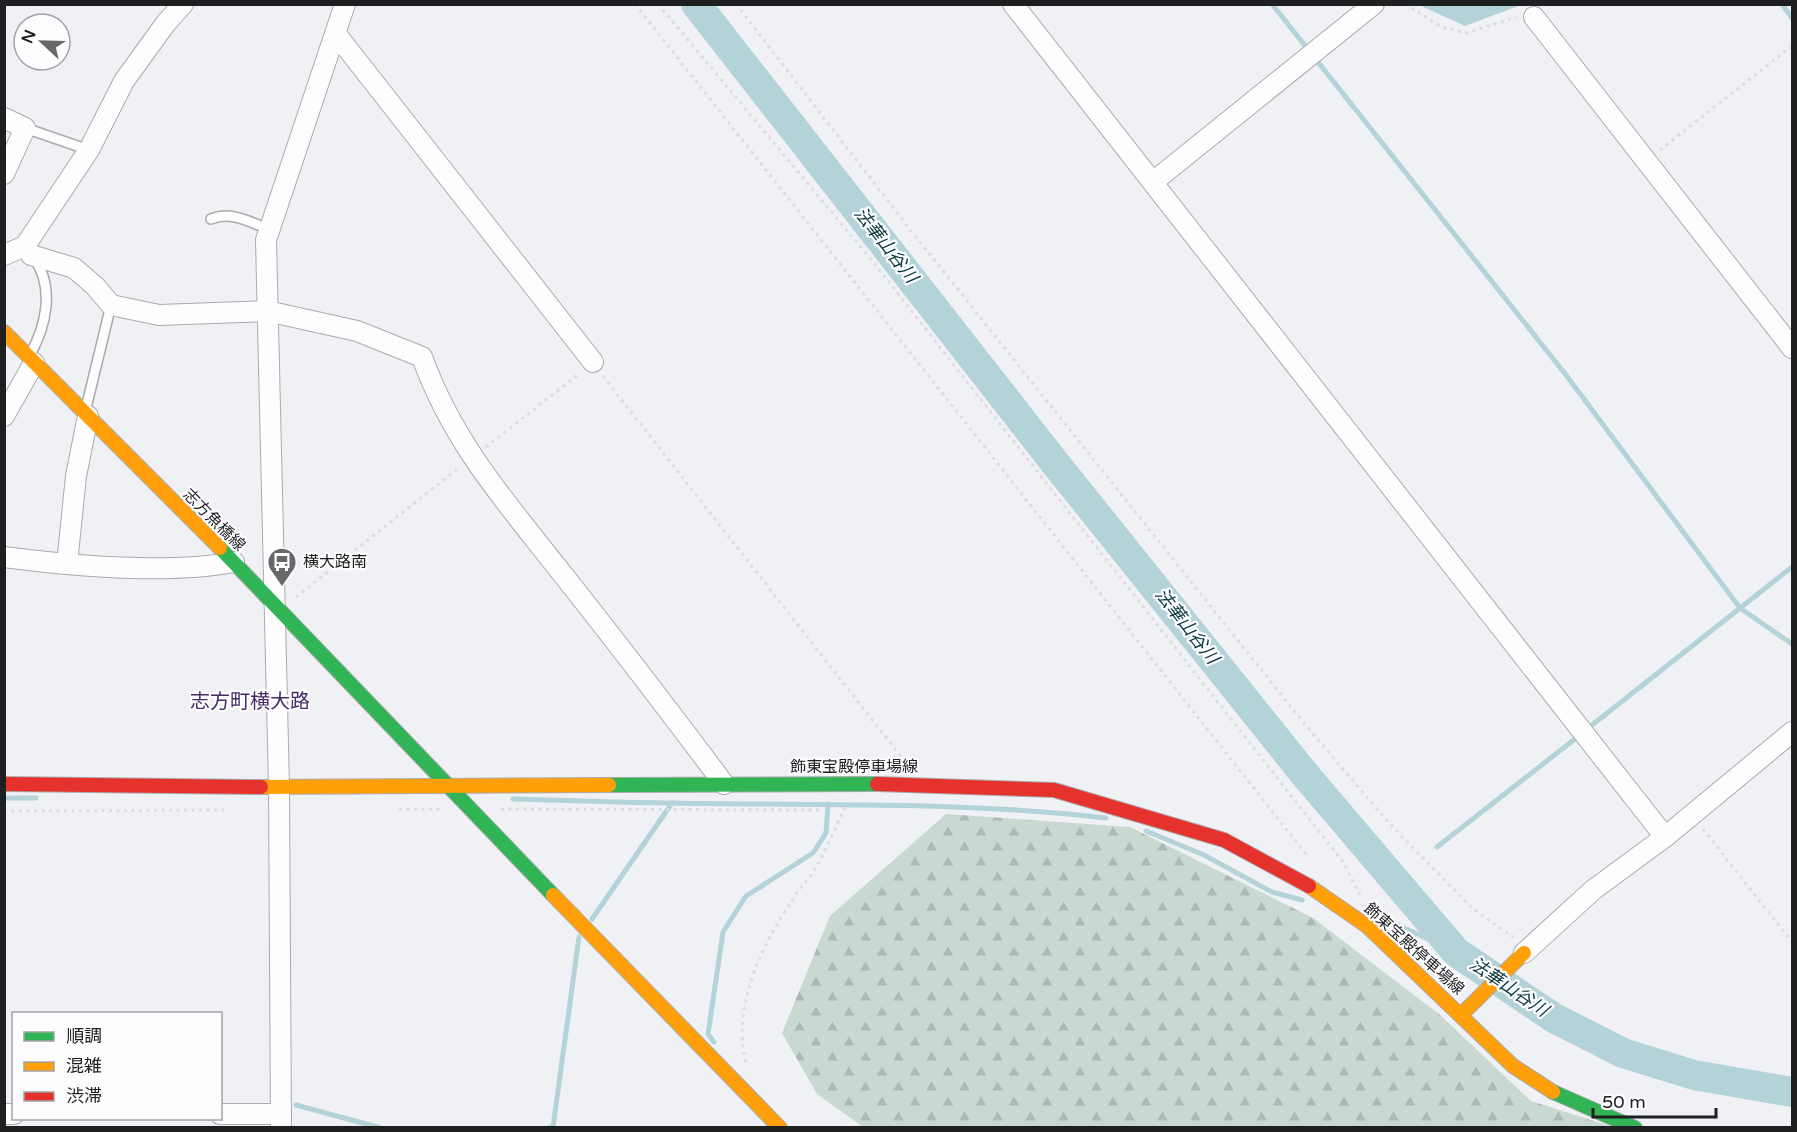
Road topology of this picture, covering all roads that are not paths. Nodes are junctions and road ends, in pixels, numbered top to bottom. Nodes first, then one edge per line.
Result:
1 (183, 4) edge
2 (345, 4) edge
3 (1013, 4) edge
4 (1374, 4) edge
5 (1534, 17) road end
6 (336, 34) junction
7 (4, 118) edge
8 (25, 128) junction
9 (89, 150) junction
10 (4, 174) edge
11 (1153, 182) junction
12 (211, 219) dead end
13 (268, 229) junction
14 (28, 250) junction
15 (4, 255) edge
16 (111, 305) junction
17 (267, 310) junction
18 (4, 332) edge
19 (1792, 348) edge
20 (32, 360) junction
21 (593, 362) road end
22 (86, 415) junction
23 (4, 416) edge
24 (4, 557) edge
25 (234, 562) junction
26 (67, 564) junction
27 (274, 606) junction
28 (1792, 732) edge
29 (4, 784) edge
30 (724, 784) junction
31 (451, 790) junction
32 (278, 796) junction
33 (1665, 837) junction
34 (1527, 951) joint
35 (1461, 1015) junction
36 (222, 1114) edge
37 (281, 1121) edge
38 (780, 1128) edge
39 (1635, 1128) edge

1 - 9 street
2 - 6 street
3 - 11 street
4 - 11 street
5 - 19 street
6 - 13 street
6 - 21 street
7 - 8 street
8 - 9 lane
8 - 10 street
9 - 14 street
11 - 33 street
12 - 13 lane
13 - 17 street
14 - 15 street
14 - 16 street
14 - 20 lane
16 - 17 street
16 - 22 lane
17 - 27 street
17 - 30 street
18 - 20 main road, 志方魚橋線
20 - 22 main road, 志方魚橋線
20 - 23 street
22 - 25 main road, 志方魚橋線
22 - 26 street
24 - 26 street
25 - 26 street
25 - 27 main road, 志方魚橋線
27 - 31 main road, 志方魚橋線
27 - 32 street
28 - 33 street
29 - 32 main road, 飾東宝殿停車場線
30 - 31 main road, 飾東宝殿停車場線
30 - 35 main road, 飾東宝殿停車場線
31 - 32 main road, 飾東宝殿停車場線
31 - 38 main road
32 - 37 street
33 - 34 street
34 - 35 main road
35 - 39 main road, 飾東宝殿停車場線
36 - 37 street

